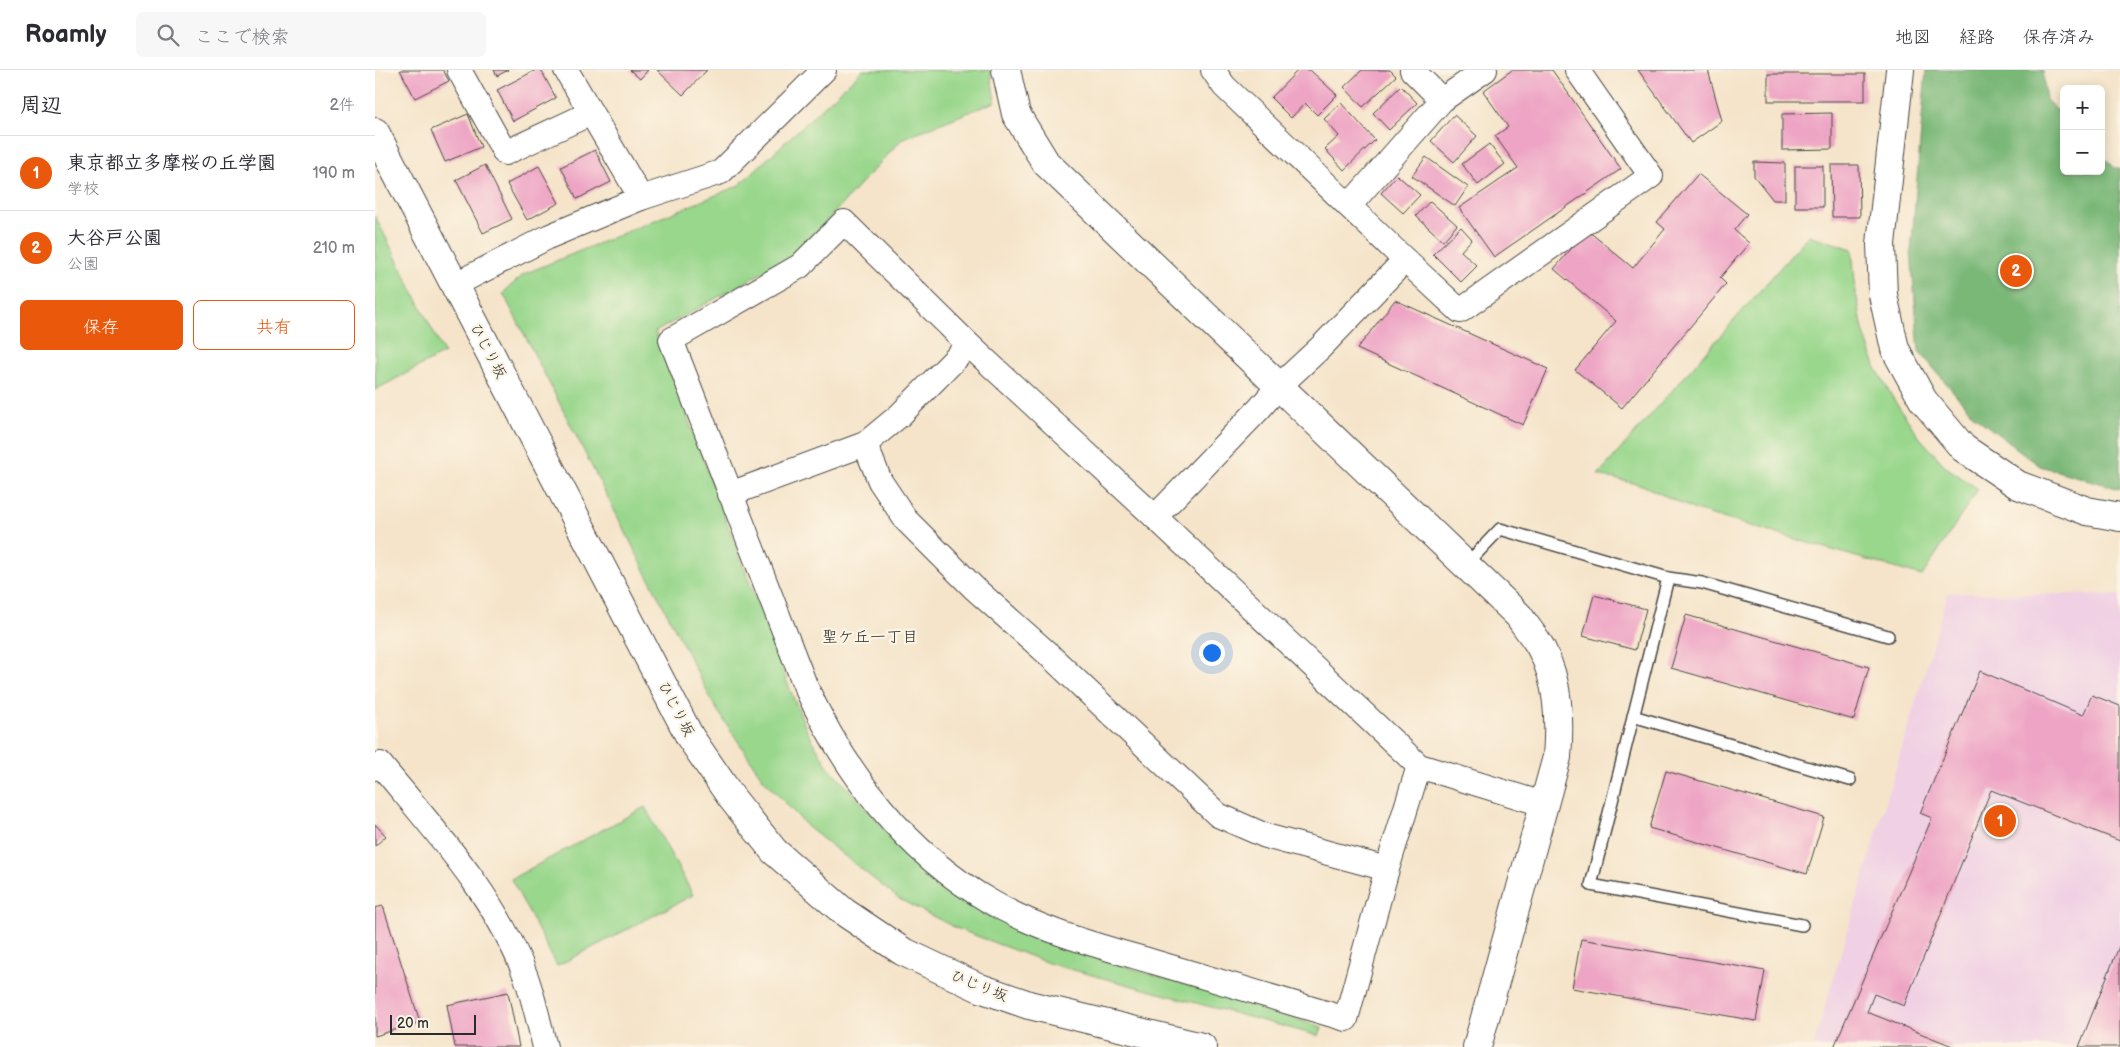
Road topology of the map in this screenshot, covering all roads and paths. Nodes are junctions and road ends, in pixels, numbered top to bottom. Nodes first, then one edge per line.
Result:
1 (459, 70) edge
2 (566, 70) edge
3 (824, 70) edge
4 (1006, 70) edge
5 (1213, 70) edge
6 (1412, 70) edge
7 (1485, 70) edge
8 (1577, 70) edge
9 (1900, 70) edge
10 (1442, 100) junction
11 (591, 112) junction
12 (375, 132) edge
13 (641, 198) junction
14 (1349, 206) junction
15 (1405, 260) junction
16 (454, 285) junction
17 (969, 345) junction
18 (1278, 387) junction
19 (865, 444) junction
20 (730, 494) junction
21 (1155, 517) junction
22 (2120, 517) edge
23 (1465, 566) junction
24 (1668, 578) junction
25 (1888, 636) dead end
26 (1633, 716) junction
27 (1419, 766) junction
28 (375, 768) edge
29 (1850, 780) dead end
30 (1543, 804) junction
31 (1387, 869) junction
32 (1802, 925) dead end
33 (545, 1047) edge
34 (1201, 1047) edge
35 (1477, 1047) edge

1 - 11 street
2 - 11 street
3 - 13 street
4 - 18 street
5 - 14 street
6 - 10 street
7 - 10 street
8 - 15 street
9 - 22 street
10 - 14 street
11 - 13 street
12 - 16 street, ひじり坂
13 - 16 street
14 - 15 street
15 - 18 street
16 - 34 street, ひじり坂
17 - 19 street
17 - 20 street
17 - 21 street
18 - 21 street
18 - 23 street
19 - 20 street
19 - 31 street
20 - 31 street
21 - 27 street
23 - 24 lane
23 - 30 street
24 - 25 lane
24 - 26 lane
26 - 29 lane
26 - 32 lane
27 - 30 street
27 - 31 street
28 - 33 street
30 - 35 street

